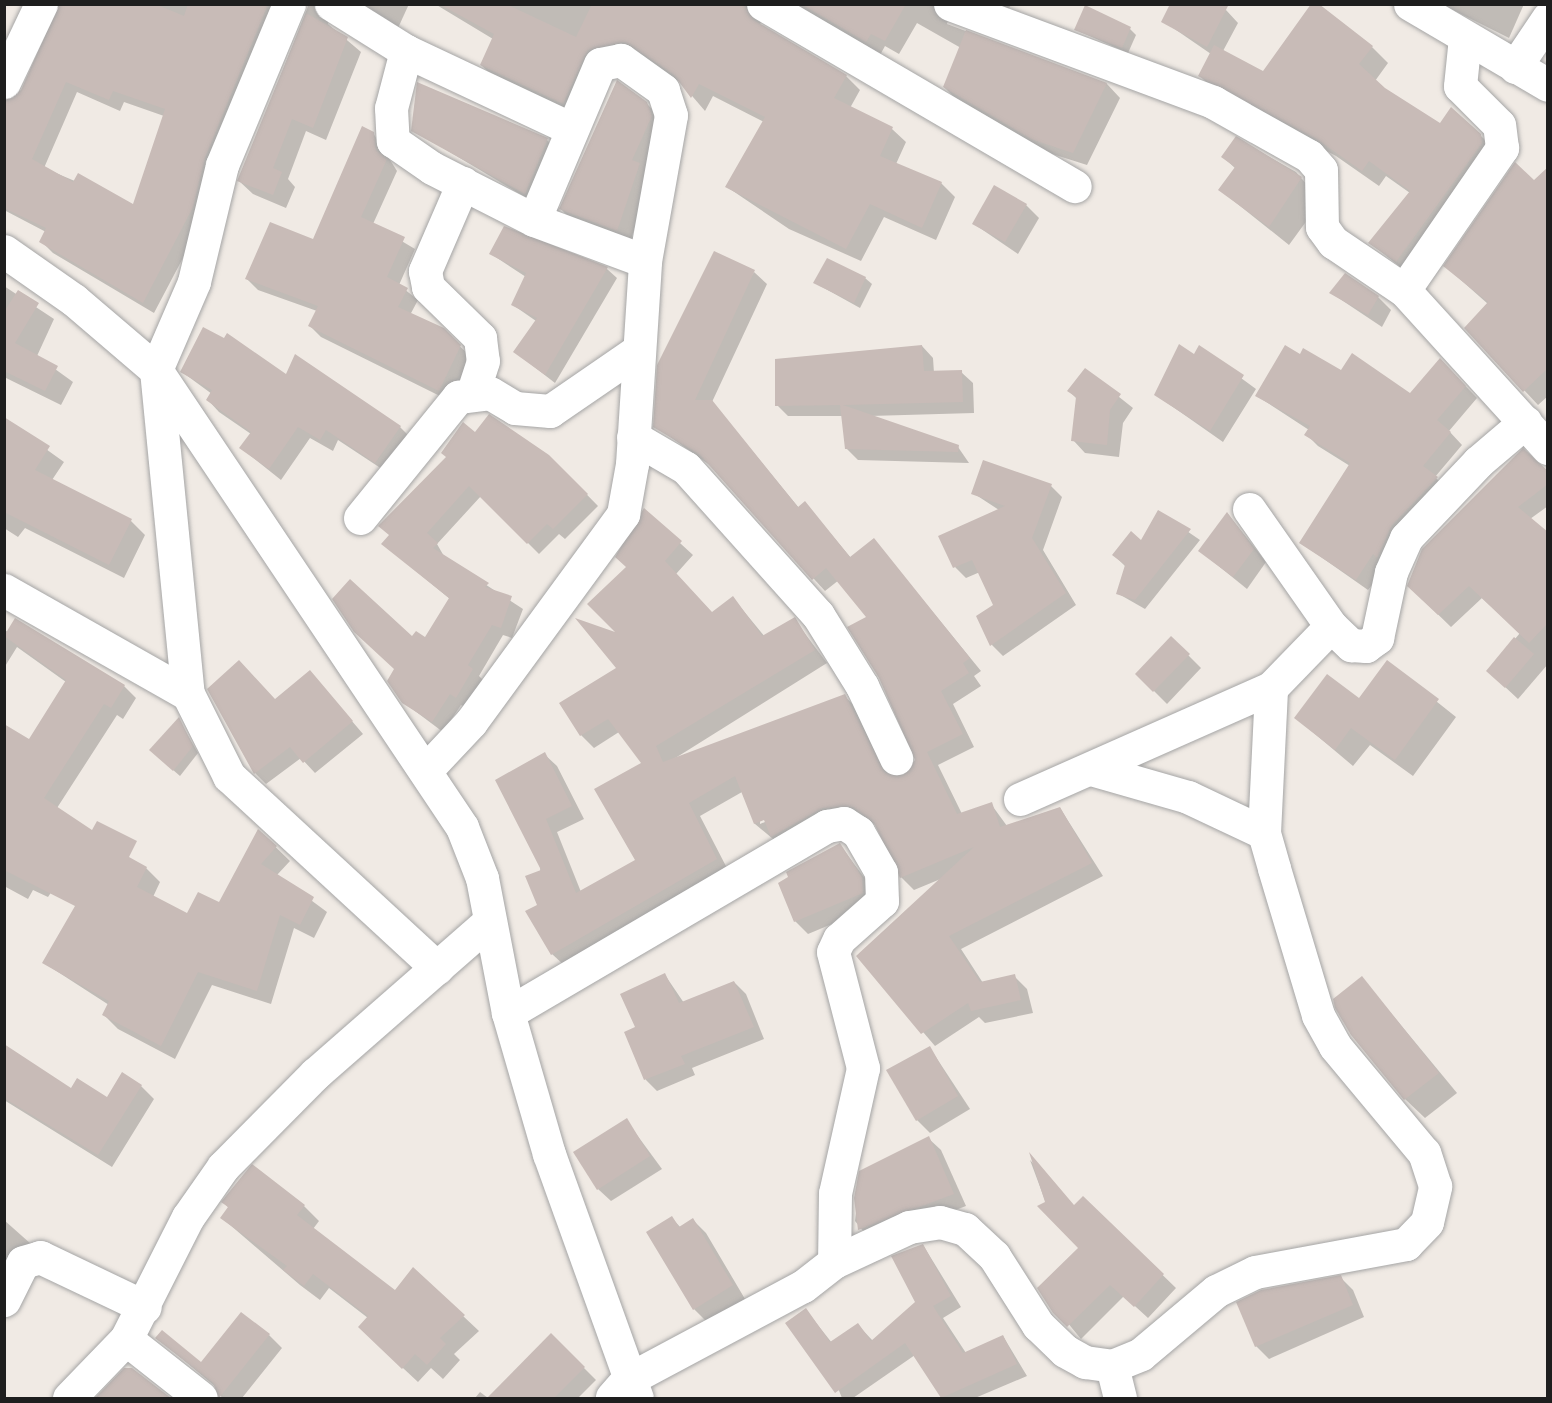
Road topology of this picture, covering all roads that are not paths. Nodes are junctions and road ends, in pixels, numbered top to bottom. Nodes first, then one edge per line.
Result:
1 (41, 4) edge
2 (289, 4) edge
3 (763, 4) edge
4 (950, 4) edge
5 (1410, 4) edge
6 (340, 7) edge
7 (1548, 18) edge
8 (1465, 38) junction
9 (406, 51) junction
10 (1515, 67) junction
11 (4, 82) edge
12 (1548, 85) edge
13 (572, 129) junction
14 (462, 183) junction
15 (1075, 186) dead end
16 (534, 220) junction
17 (4, 251) edge
18 (645, 261) junction
19 (1404, 290) junction
20 (636, 352) junction
21 (156, 370) junction
22 (473, 391) junction
23 (1525, 422) junction
24 (633, 437) junction
25 (1548, 448) edge
26 (1249, 509) dead end
27 (360, 518) dead end
28 (4, 590) edge
29 (1331, 626) junction
30 (1271, 688) junction
31 (188, 694) junction
32 (896, 758) dead end
33 (426, 770) junction
34 (1094, 770) junction
35 (1020, 799) dead end
36 (1264, 833) junction
37 (490, 921) junction
38 (436, 968) junction
39 (508, 1013) junction
40 (834, 1262) junction
41 (4, 1300) edge
42 (145, 1307) junction
43 (126, 1339) junction
44 (1112, 1366) junction
45 (625, 1392) edge
46 (69, 1398) edge
47 (201, 1398) edge
48 (1120, 1398) edge

1 - 11 street
2 - 21 street
3 - 15 street
4 - 19 street
5 - 8 street
6 - 9 street
7 - 10 street
8 - 10 street
8 - 19 street
9 - 13 street
9 - 14 street
10 - 12 street
13 - 16 street
13 - 18 street
14 - 16 street
14 - 22 street
16 - 18 street
17 - 21 street
18 - 20 street
19 - 23 street
20 - 22 street
20 - 24 street
21 - 31 street
21 - 33 street
22 - 27 street
23 - 25 street
23 - 29 street
24 - 32 street
24 - 33 street
26 - 29 street
28 - 31 street
29 - 30 street
30 - 34 street
30 - 36 street
31 - 38 street
33 - 37 street
34 - 35 street
34 - 36 street
36 - 44 street
37 - 38 street
37 - 39 street
38 - 42 street
39 - 40 street
39 - 45 street
40 - 44 street
40 - 45 street
41 - 42 street
42 - 43 street
43 - 46 street
43 - 47 street
44 - 48 street

